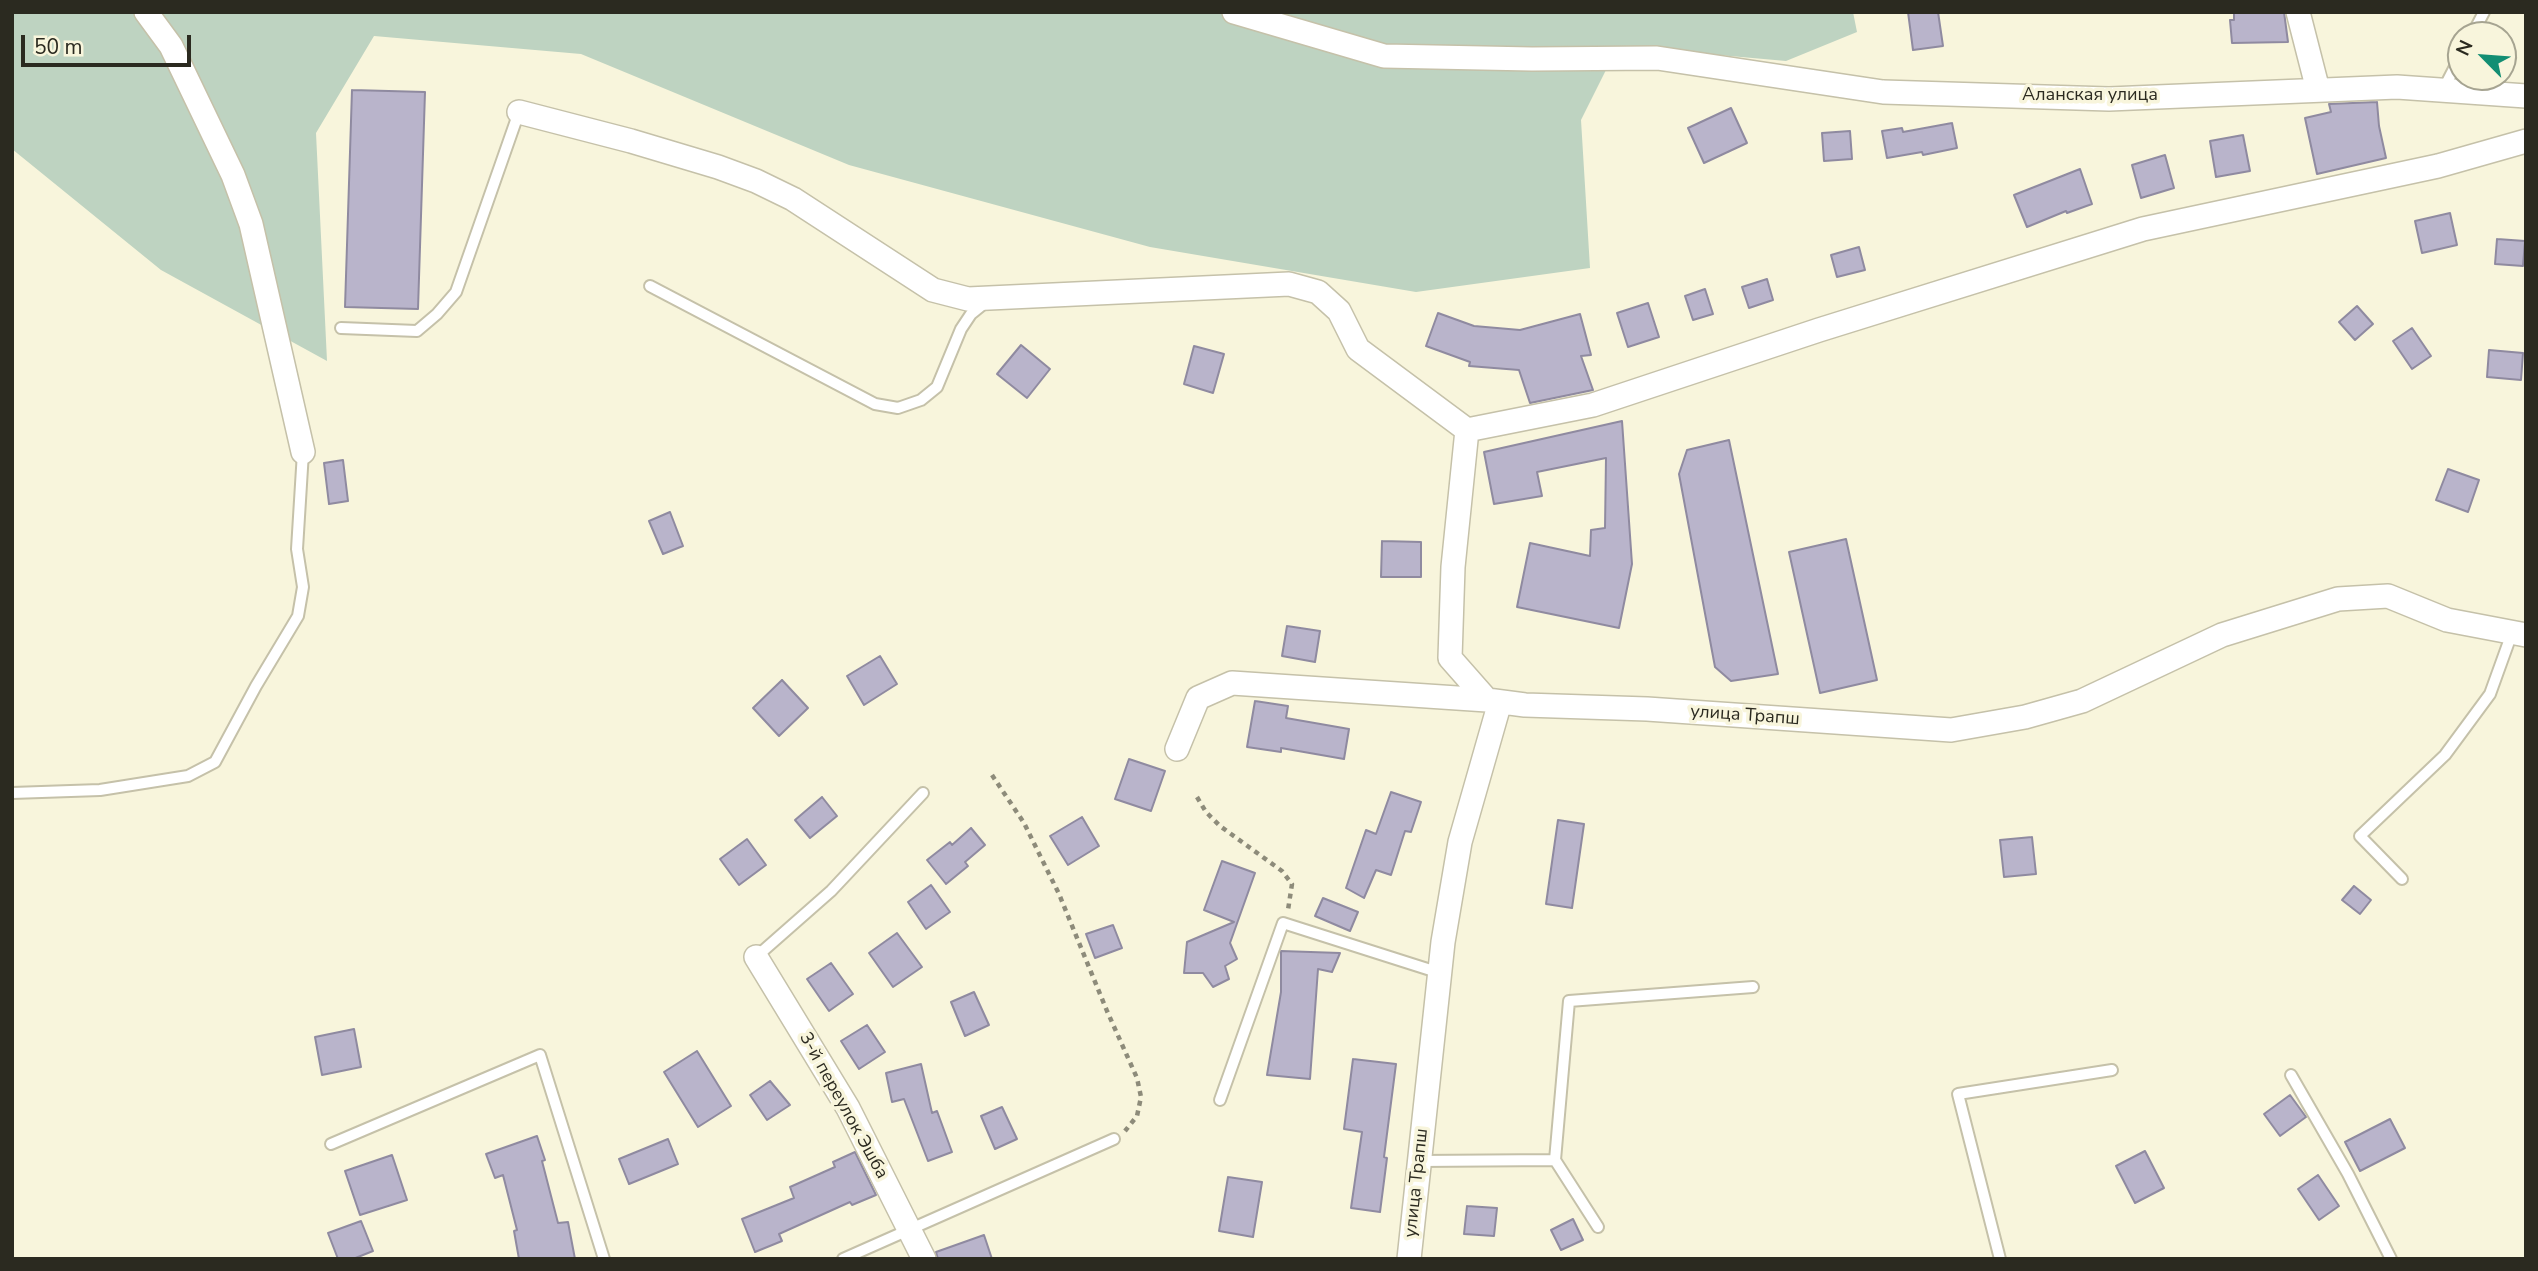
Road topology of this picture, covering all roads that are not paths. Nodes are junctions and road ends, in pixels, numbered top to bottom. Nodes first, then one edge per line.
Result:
1 (146, 12) edge
2 (1234, 12) edge
3 (2298, 12) edge
4 (2447, 82) edge
5 (2318, 90) junction
6 (2443, 90) junction
7 (2526, 96) edge
8 (519, 111) joint
9 (2526, 141) edge
10 (650, 286) dead end
11 (989, 299) junction
12 (341, 328) dead end
13 (1467, 430) junction
14 (303, 452) joint
15 (2519, 634) edge
16 (1493, 701) junction
17 (1177, 749) dead end
18 (12, 793) edge
19 (923, 793) dead end
20 (2402, 879) dead end
21 (756, 957) joint
22 (1440, 973) junction
23 (1753, 987) dead end
24 (2112, 1070) dead end
25 (2291, 1075) dead end
26 (1220, 1100) dead end
27 (1114, 1139) road end
28 (331, 1144) dead end
29 (1555, 1160) junction
30 (1419, 1161) junction
31 (1598, 1227) dead end
32 (910, 1229) junction
33 (604, 1259) edge
34 (843, 1259) edge
35 (924, 1259) edge
36 (1409, 1259) edge
37 (2000, 1259) edge
38 (2391, 1259) edge

1 - 14 street
2 - 5 street, Аланская улица
3 - 5 street
4 - 6 lane
5 - 6 street, Аланская улица
6 - 7 street, Аланская улица
8 - 11 street
8 - 12 lane
9 - 13 street
10 - 11 lane
11 - 13 street
13 - 16 street
14 - 18 lane
15 - 16 street, улица Трапш
15 - 20 lane
16 - 17 street
16 - 22 street, улица Трапш
19 - 21 lane
21 - 32 street, 3-й переулок Эшба
22 - 26 lane
22 - 30 street, улица Трапш
23 - 29 lane
24 - 37 lane
25 - 38 lane
27 - 32 lane
28 - 33 lane
29 - 30 lane
29 - 31 lane
30 - 36 street, улица Трапш
32 - 34 lane
32 - 35 street, 3-й переулок Эшба

